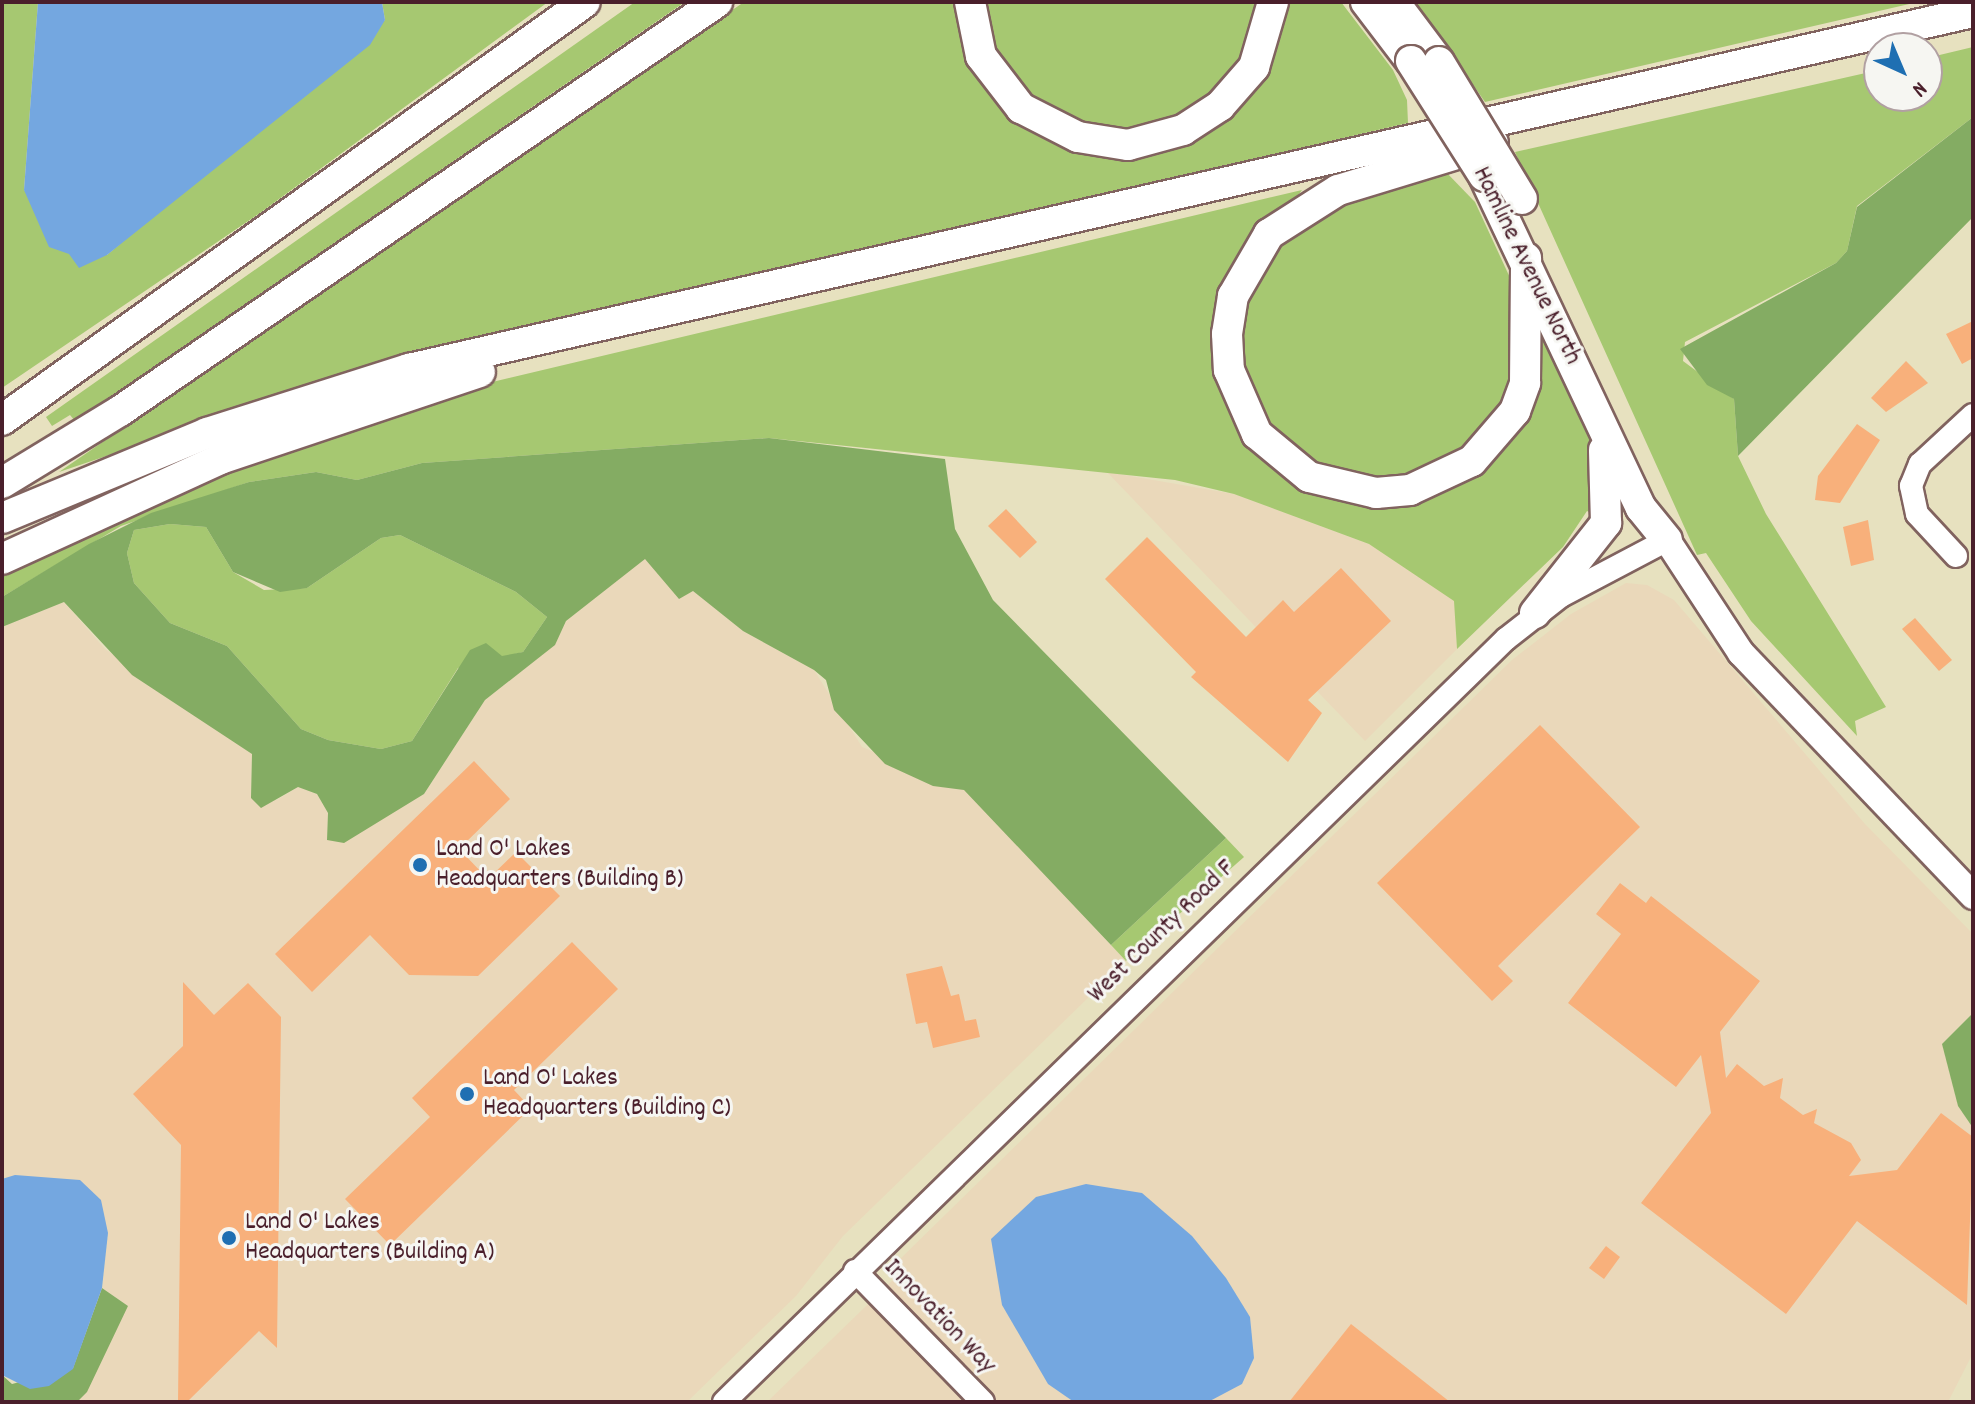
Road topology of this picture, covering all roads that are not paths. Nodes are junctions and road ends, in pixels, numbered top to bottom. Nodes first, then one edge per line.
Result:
1 (585, 2) edge
2 (717, 2) edge
3 (970, 2) edge
4 (1273, 2) edge
5 (1366, 2) edge
6 (1394, 2) edge
7 (1973, 12) edge
8 (1809, 49) junction
9 (1425, 62) junction
10 (1526, 258) junction
11 (613, 324) junction
12 (1973, 415) edge
13 (2, 420) edge
14 (1601, 424) junction
15 (2, 483) edge
16 (2, 518) edge
17 (1667, 540) junction
18 (1956, 556) dead end
19 (2, 559) edge
20 (1535, 613) junction
21 (1973, 896) edge
22 (855, 1271) junction
23 (724, 1402) edge
24 (983, 1402) edge

1 - 13 highway
2 - 15 highway
3 - 4 highway
5 - 9 highway, Hamline Avenue North
6 - 9 highway, Hamline Avenue North
7 - 8 highway
8 - 10 highway
8 - 11 highway
9 - 10 highway, Hamline Avenue North, bridge
9 - 17 highway, Hamline Avenue North, bridge
10 - 14 highway, Hamline Avenue North
11 - 16 highway
11 - 19 highway
12 - 18 street
14 - 17 highway, Hamline Avenue North
14 - 20 highway
17 - 20 street, West County Road F
17 - 21 main road, Hamline Avenue North
20 - 22 street, West County Road F
22 - 23 street, West County Road F
22 - 24 street, Innovation Way

